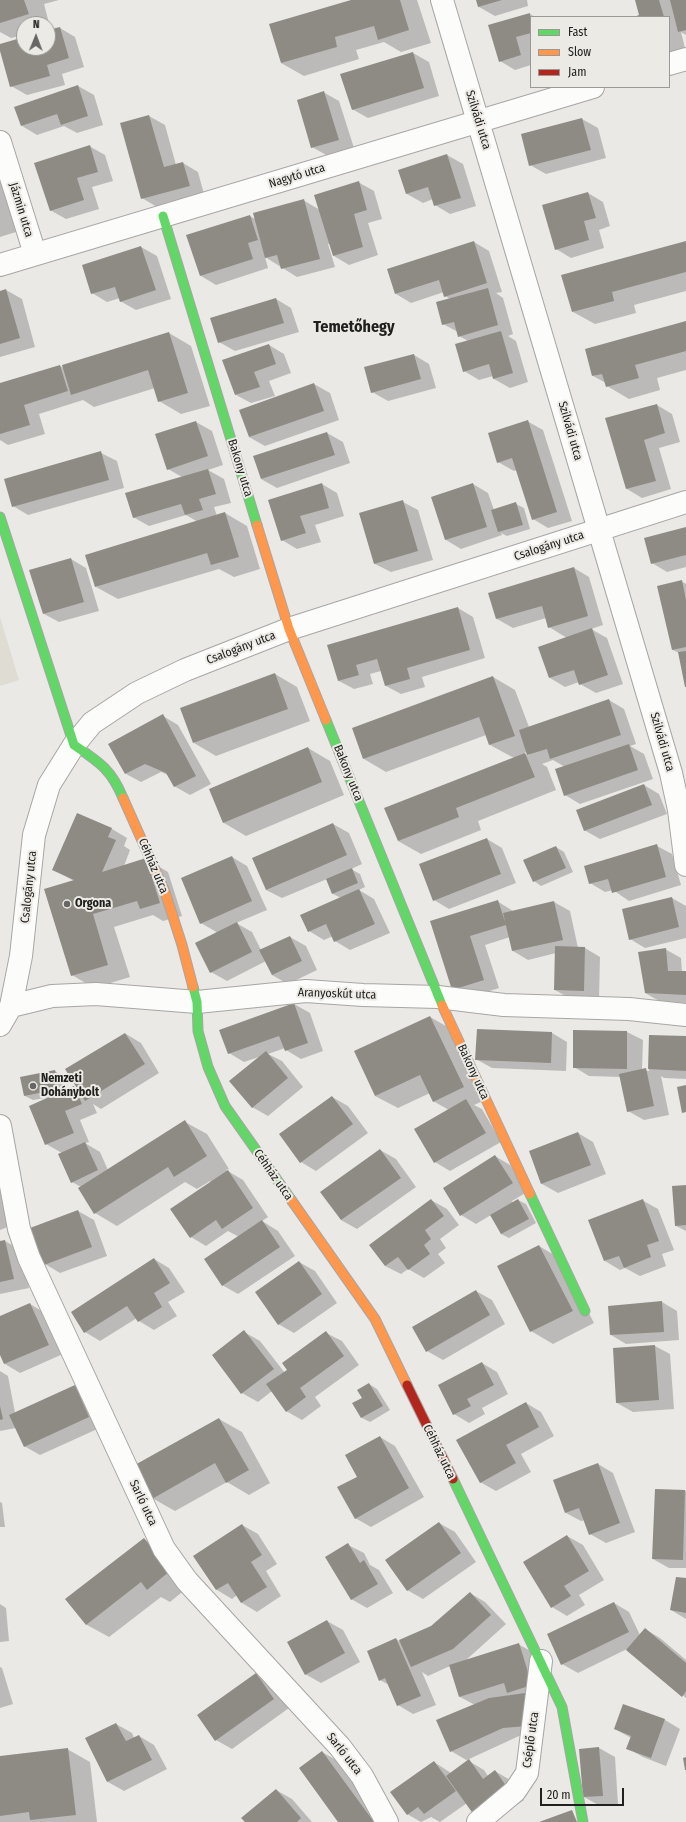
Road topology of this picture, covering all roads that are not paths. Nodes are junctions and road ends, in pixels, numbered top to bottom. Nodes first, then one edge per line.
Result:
1 (442, 0) edge
2 (686, 59) edge
3 (670, 64) edge
4 (590, 88) edge
5 (479, 121) junction
6 (0, 142) edge
7 (163, 216) junction
8 (35, 254) junction
9 (0, 265) edge
10 (686, 502) edge
11 (0, 517) edge
12 (599, 530) junction
13 (289, 629) junction
14 (74, 745) junction
15 (686, 865) edge
16 (438, 997) junction
17 (198, 1002) junction
18 (11, 1006) junction
19 (686, 1015) edge
20 (0, 1025) edge
21 (0, 1126) edge
22 (585, 1311) dead end
23 (541, 1661) junction
24 (387, 1822) edge
25 (478, 1822) edge
26 (583, 1822) edge

1 - 5 street, Szilvádi utca
2 - 3 street
4 - 5 street, Nagytó utca
5 - 7 street, Nagytó utca
5 - 12 street, Szilvádi utca
6 - 8 street, Jázmin utca
7 - 8 street, Nagytó utca
7 - 13 street, Bakony utca
8 - 9 street, Nagytó utca
10 - 12 street, Csalogány utca
11 - 14 street
12 - 13 street, Csalogány utca
12 - 15 street, Szilvádi utca
13 - 14 street, Csalogány utca
13 - 16 street, Bakony utca
14 - 17 street, Céhház utca
14 - 18 street, Csalogány utca
16 - 17 street, Aranyoskút utca
16 - 19 street, Aranyoskút utca
16 - 22 street, Bakony utca
17 - 18 street, Aranyoskút utca
17 - 23 street, Céhház utca
18 - 20 street
21 - 24 street, Sarló utca
23 - 25 street, Cséplő utca
23 - 26 street, Céhház utca

